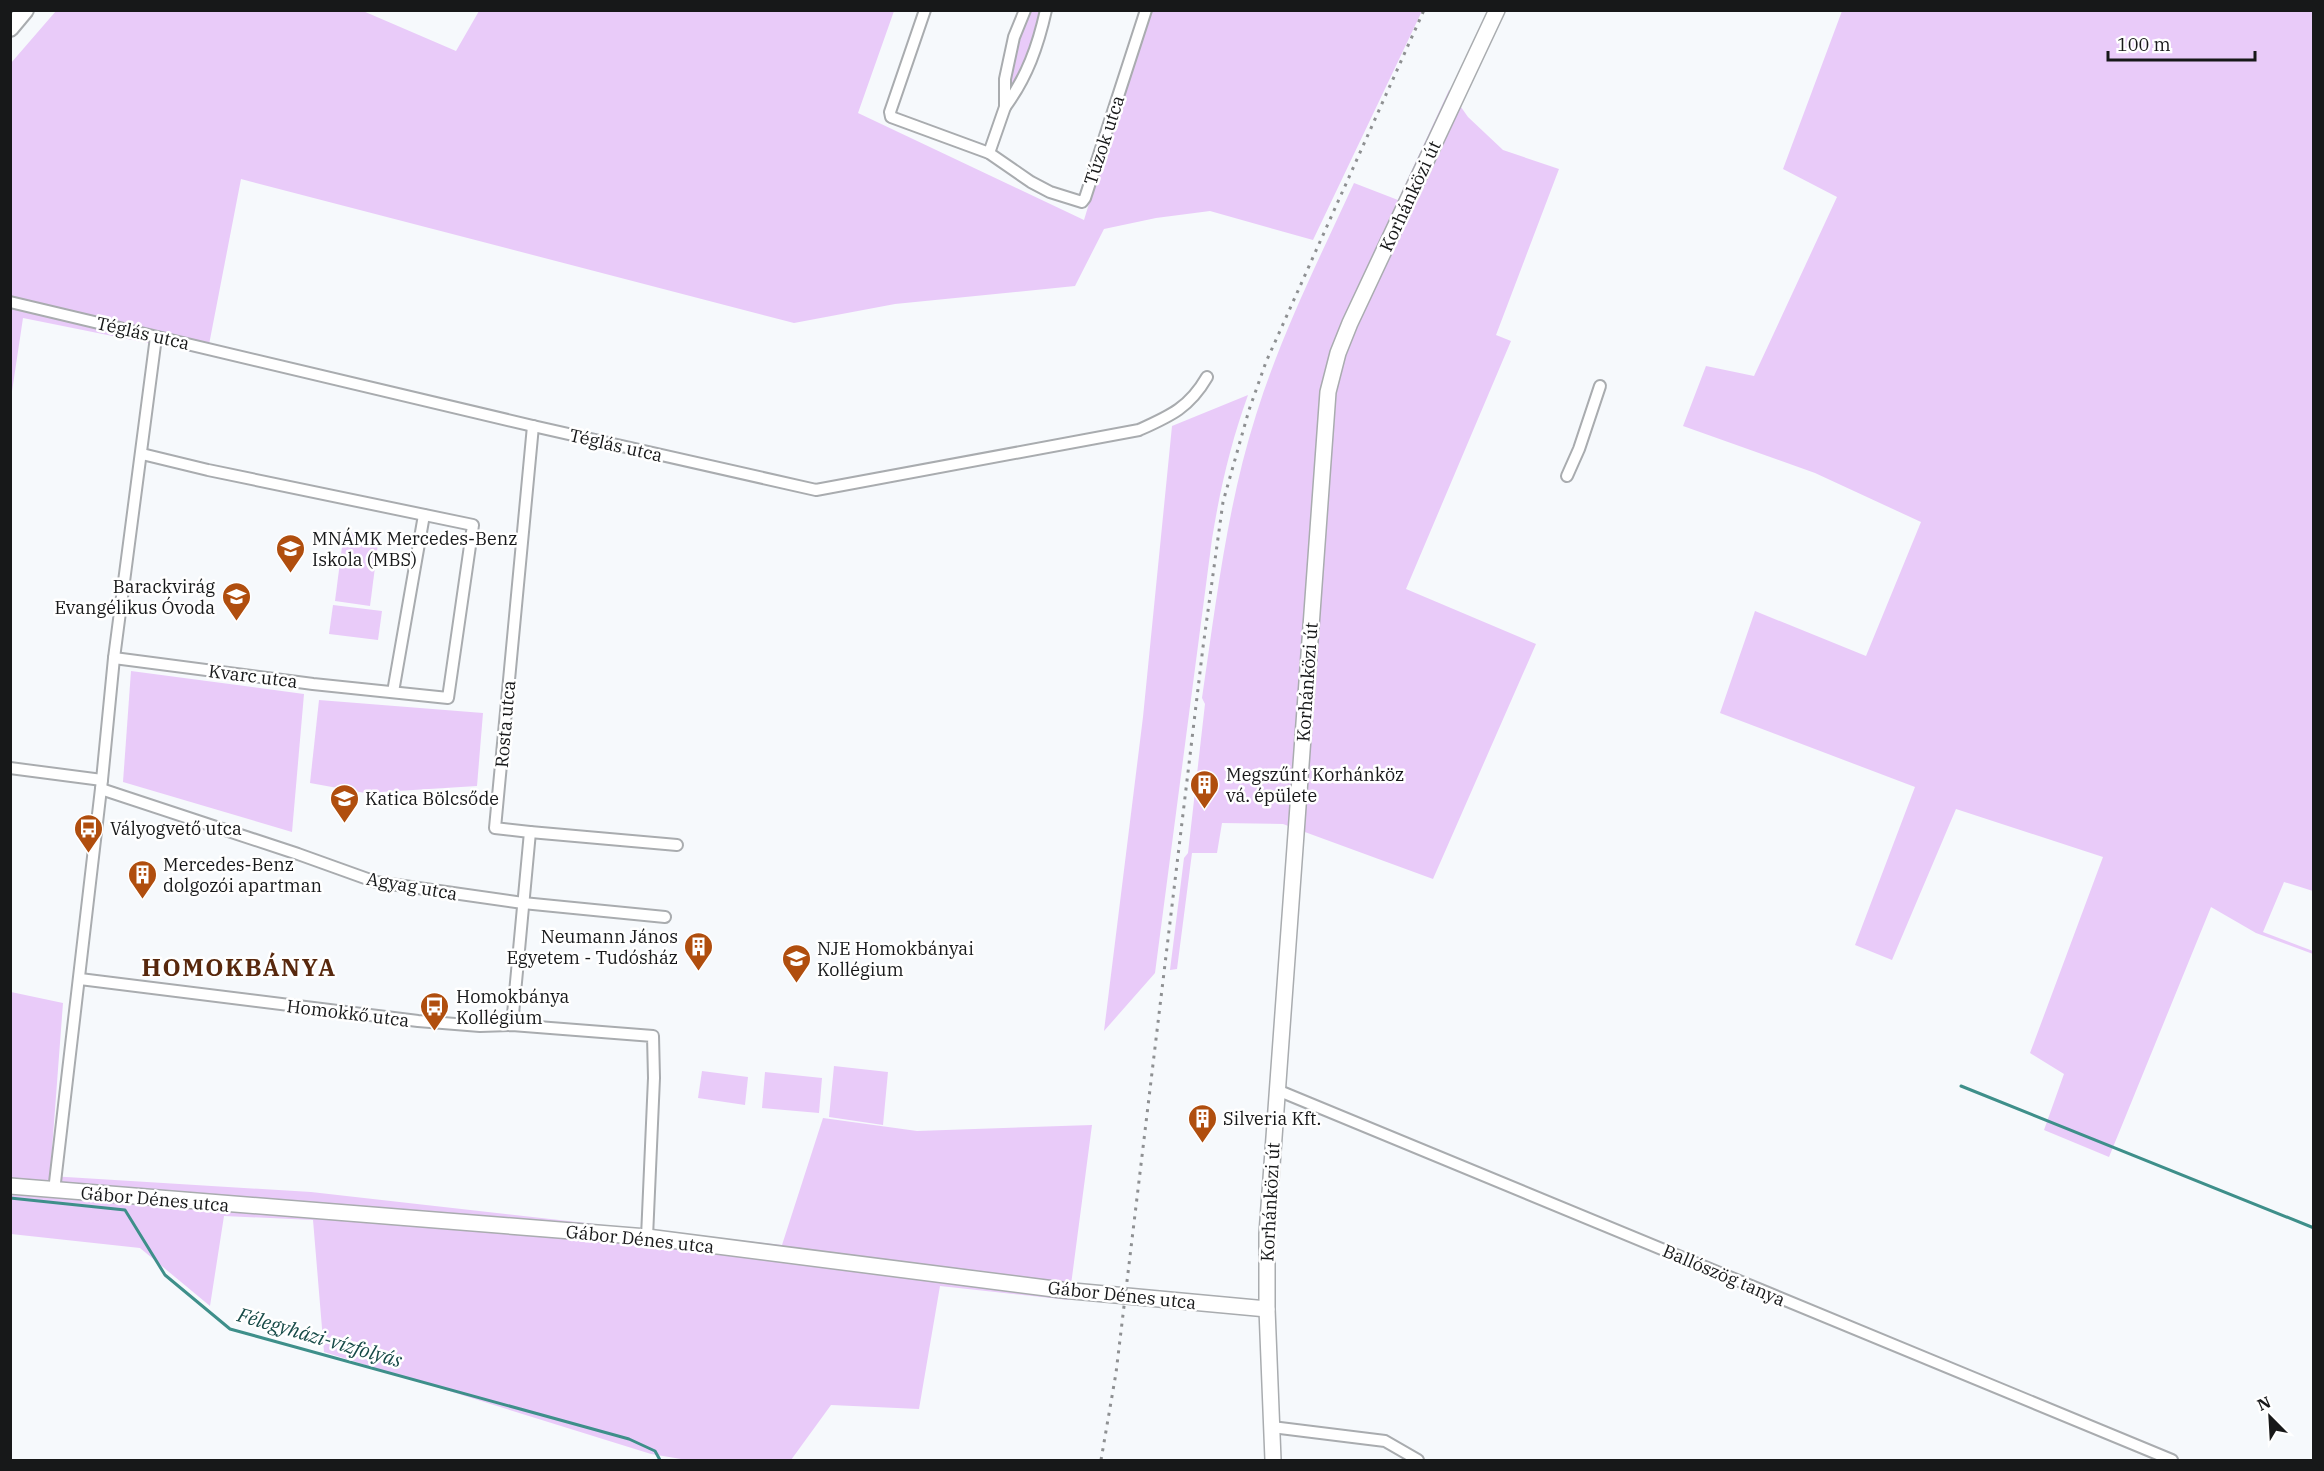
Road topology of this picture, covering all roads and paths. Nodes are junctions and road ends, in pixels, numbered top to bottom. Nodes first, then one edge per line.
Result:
1 (25, 10) edge
2 (925, 10) edge
3 (1025, 10) edge
4 (1046, 10) edge
5 (1146, 10) edge
6 (1497, 10) edge
7 (10, 28) edge
8 (1005, 107) junction
9 (989, 153) junction
10 (10, 302) edge
11 (156, 337) junction
12 (1207, 377) dead end
13 (1600, 386) dead end
14 (533, 426) junction
15 (142, 454) junction
16 (1567, 476) dead end
17 (424, 515) junction
18 (114, 658) junction
19 (393, 692) junction
20 (10, 768) edge
21 (102, 784) junction
22 (530, 832) junction
23 (676, 845) dead end
24 (523, 903) junction
25 (665, 917) dead end
26 (80, 979) junction
27 (512, 1025) junction
28 (1277, 1090) junction
29 (10, 1186) edge
30 (54, 1191) junction
31 (647, 1237) junction
32 (1267, 1309) junction
33 (1272, 1427) junction
34 (1273, 1461) edge
35 (1418, 1461) edge
36 (2172, 1461) edge

1 - 7 main road
2 - 9 street, Túzok utca
3 - 8 street
4 - 8 street
5 - 9 street, Túzok utca
6 - 28 street, Korhánközi út
8 - 9 street
10 - 11 street, Téglás utca
11 - 14 street, Téglás utca
11 - 15 street
12 - 14 street, Téglás utca
13 - 16 street
14 - 22 street, Rosta utca
15 - 17 street
15 - 18 street
17 - 19 street
17 - 19 street, Kvarc utca
18 - 19 street, Kvarc utca
18 - 21 street
20 - 21 street, Agyag utca
21 - 24 street, Agyag utca
21 - 26 street
22 - 23 street
22 - 24 street
24 - 25 street, Agyag utca
24 - 27 street
26 - 27 street, Homokkő utca
26 - 30 street
27 - 31 street, Homokkő utca
28 - 32 street, Korhánközi út
28 - 36 street, Ballószög tanya
29 - 30 street, Gábor Dénes utca
30 - 31 street, Gábor Dénes utca
31 - 32 street, Gábor Dénes utca
32 - 33 street, Korhánközi út
33 - 34 street, Korhánközi út
33 - 35 street

